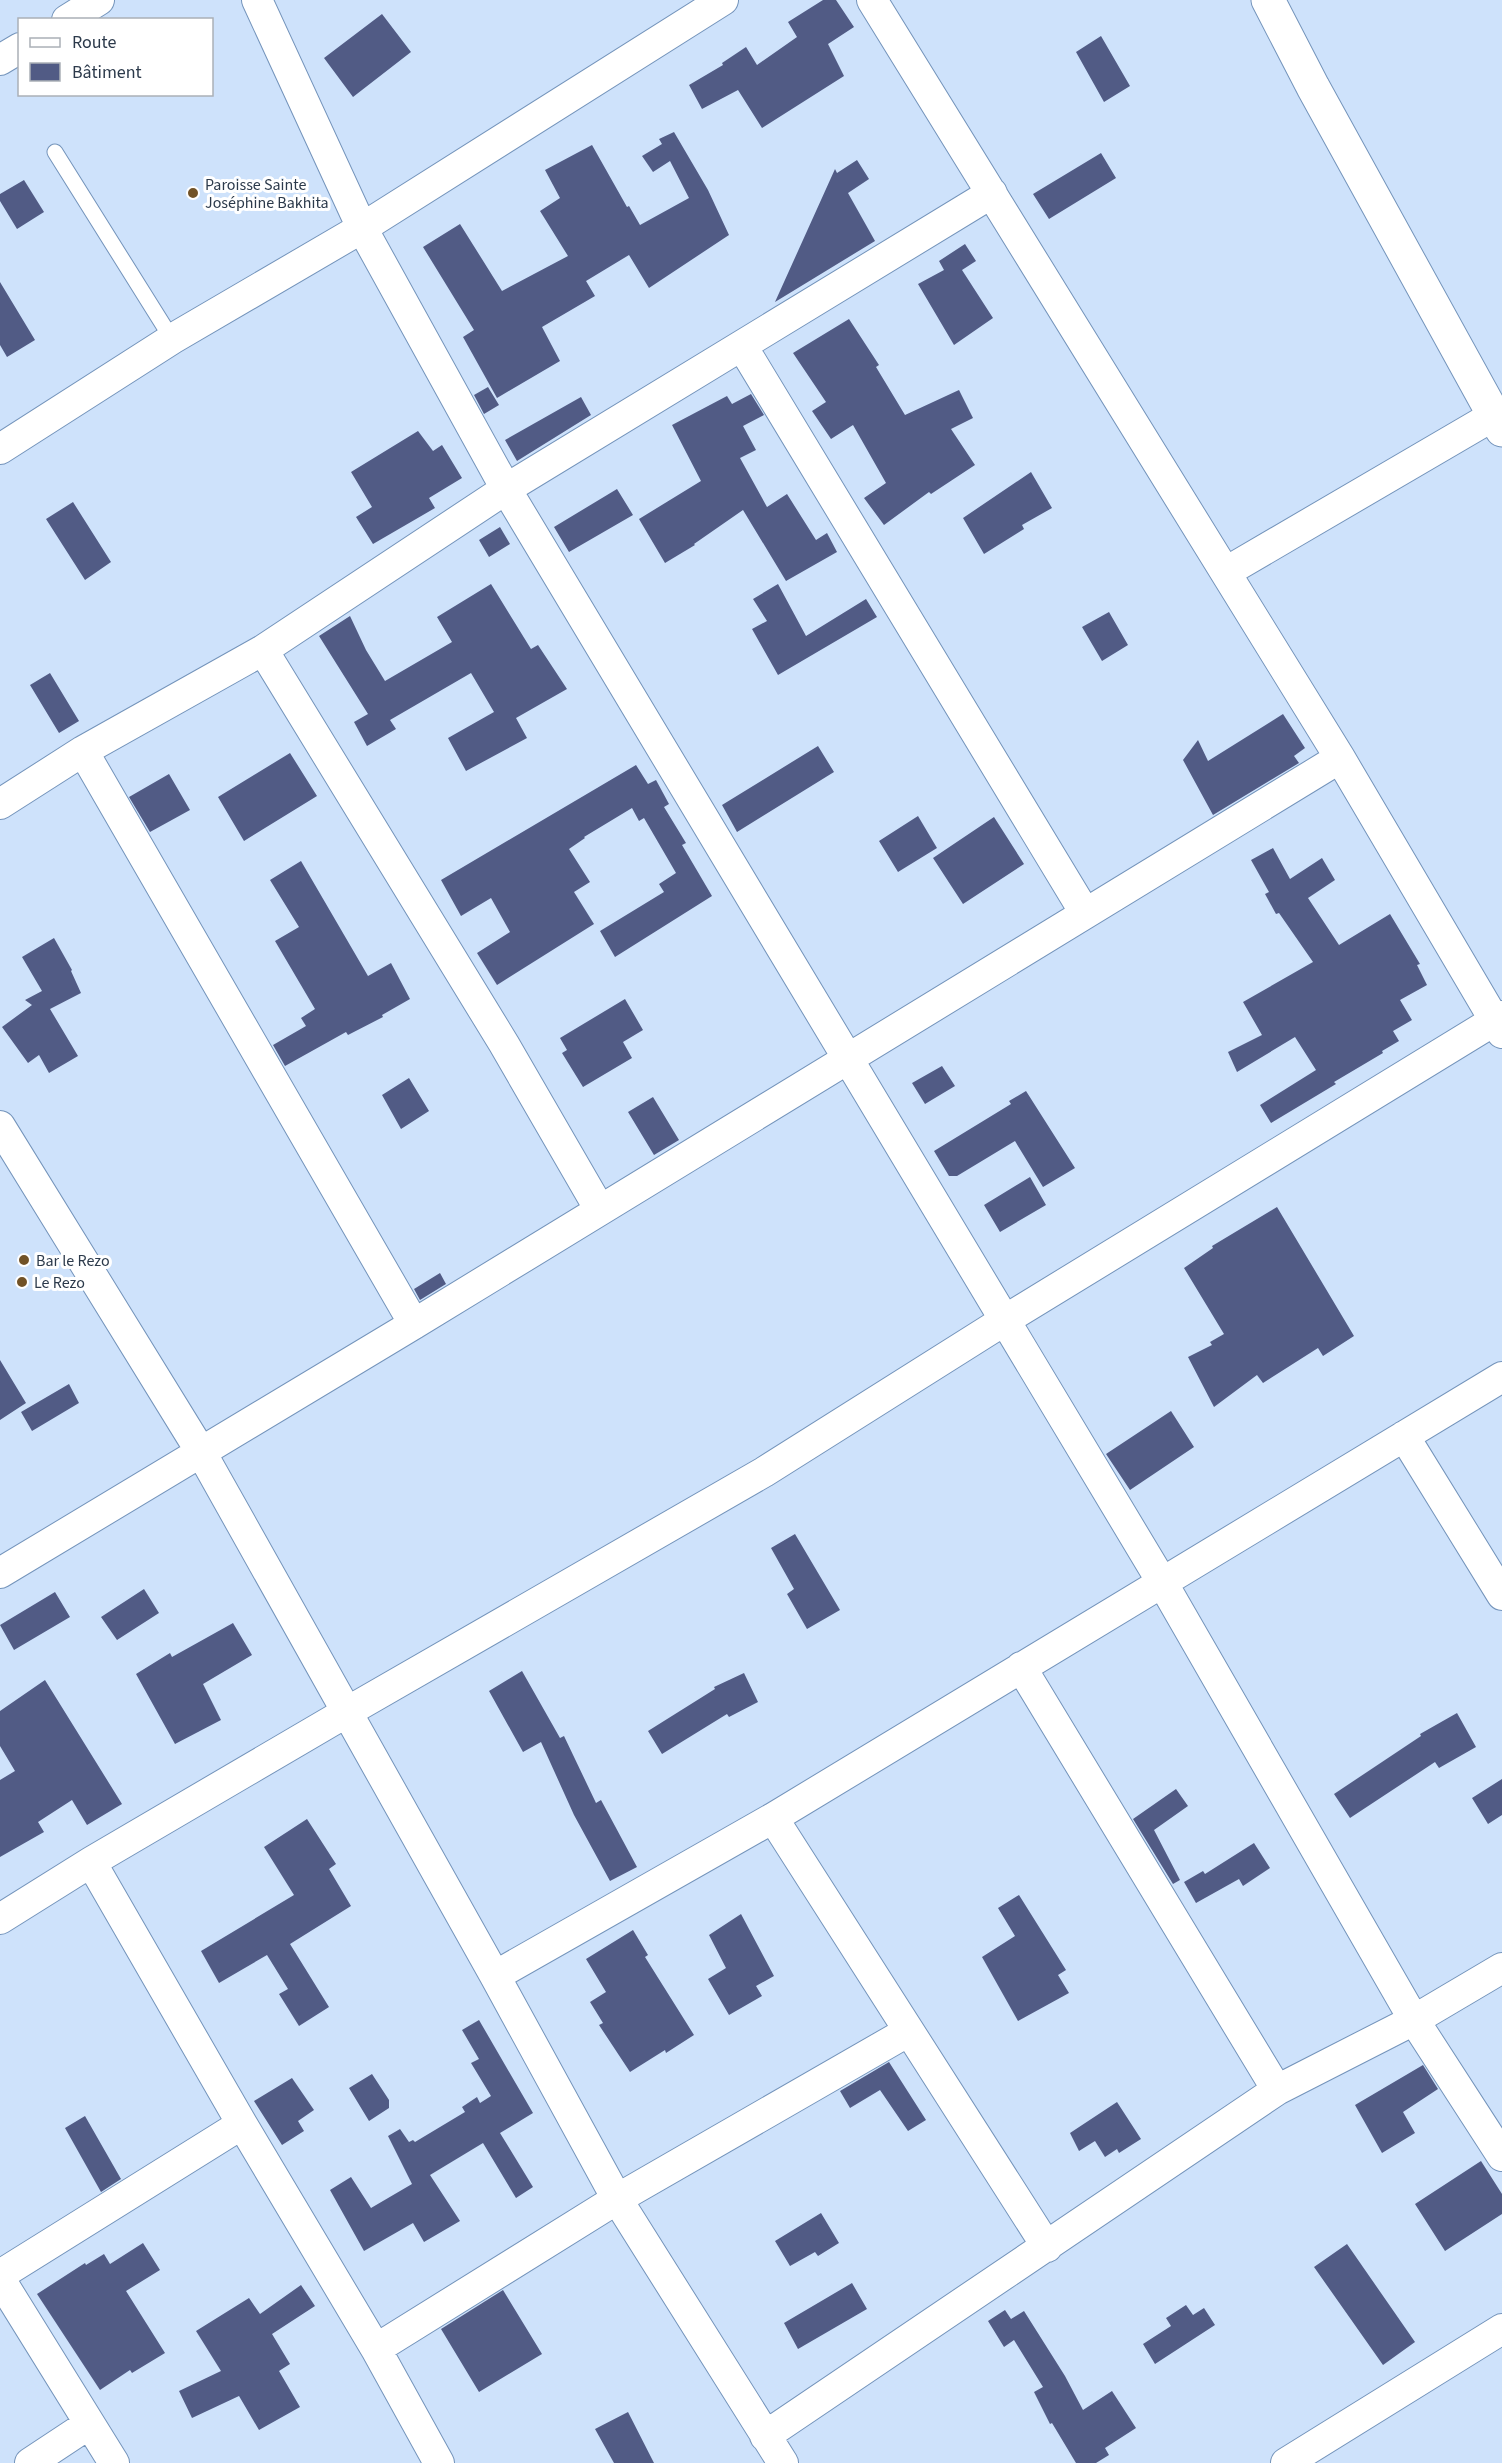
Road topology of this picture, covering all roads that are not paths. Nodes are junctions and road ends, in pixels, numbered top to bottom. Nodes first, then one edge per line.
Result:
1 (99, 0) edge
2 (256, 0) edge
3 (723, 0) edge
4 (872, 0) edge
5 (1268, 0) edge
6 (69, 18) edge
7 (18, 49) edge
8 (0, 60) edge
9 (56, 152) dead end
10 (993, 193) junction
11 (362, 228) junction
12 (172, 339) junction
13 (742, 346) junction
14 (1497, 423) edge
15 (0, 449) edge
16 (506, 489) junction
17 (1226, 572) junction
18 (264, 650) junction
19 (83, 751) junction
20 (1340, 758) junction
21 (0, 804) edge
22 (1085, 913) junction
23 (1499, 1024) edge
24 (848, 1058) junction
25 (0, 1126) edge
26 (600, 1210) junction
27 (1005, 1320) junction
28 (414, 1324) junction
29 (1502, 1377) edge
30 (1404, 1436) junction
31 (201, 1452) junction
32 (0, 1573) edge
33 (1162, 1582) junction
34 (1502, 1594) edge
35 (1021, 1668) junction
36 (347, 1712) junction
37 (773, 1818) junction
38 (91, 1862) junction
39 (0, 1919) edge
40 (1502, 1968) edge
41 (495, 1976) junction
42 (1414, 2020) junction
43 (909, 2031) junction
44 (1277, 2090) junction
45 (242, 2124) junction
46 (1502, 2156) edge
47 (617, 2199) junction
48 (1047, 2247) junction
49 (0, 2277) edge
50 (1502, 2329) edge
51 (376, 2349) junction
52 (90, 2424) junction
53 (765, 2436) junction
54 (30, 2463) edge
55 (114, 2463) edge
56 (439, 2463) edge
57 (783, 2463) edge
58 (1286, 2463) edge

1 - 6 street
2 - 11 street
3 - 11 street
4 - 10 street
5 - 14 street
7 - 8 street
9 - 12 lane
10 - 13 street
10 - 17 street
11 - 12 street
11 - 16 street
12 - 15 street
13 - 16 street
13 - 22 street
14 - 17 street
16 - 18 street
16 - 24 street
17 - 20 street
18 - 19 street
18 - 26 street
19 - 21 street
19 - 28 street
20 - 22 street
20 - 23 street
22 - 24 street
23 - 27 street
24 - 26 street
24 - 27 street
25 - 31 street
26 - 28 street
27 - 33 street
27 - 36 street
28 - 31 street
29 - 30 street
30 - 33 street
30 - 34 street
31 - 32 street
31 - 36 street
33 - 35 street
33 - 42 street
35 - 37 street
35 - 44 street
36 - 38 street
36 - 41 street
37 - 41 street
37 - 43 street
38 - 39 street
38 - 45 street
40 - 42 street
41 - 47 street
42 - 44 street
42 - 46 street
43 - 47 street
43 - 48 street
44 - 48 street
45 - 49 street
45 - 51 street
47 - 51 street
47 - 53 street
48 - 53 street
49 - 52 street
50 - 58 street
51 - 56 street
52 - 54 street
52 - 55 street
53 - 57 street

